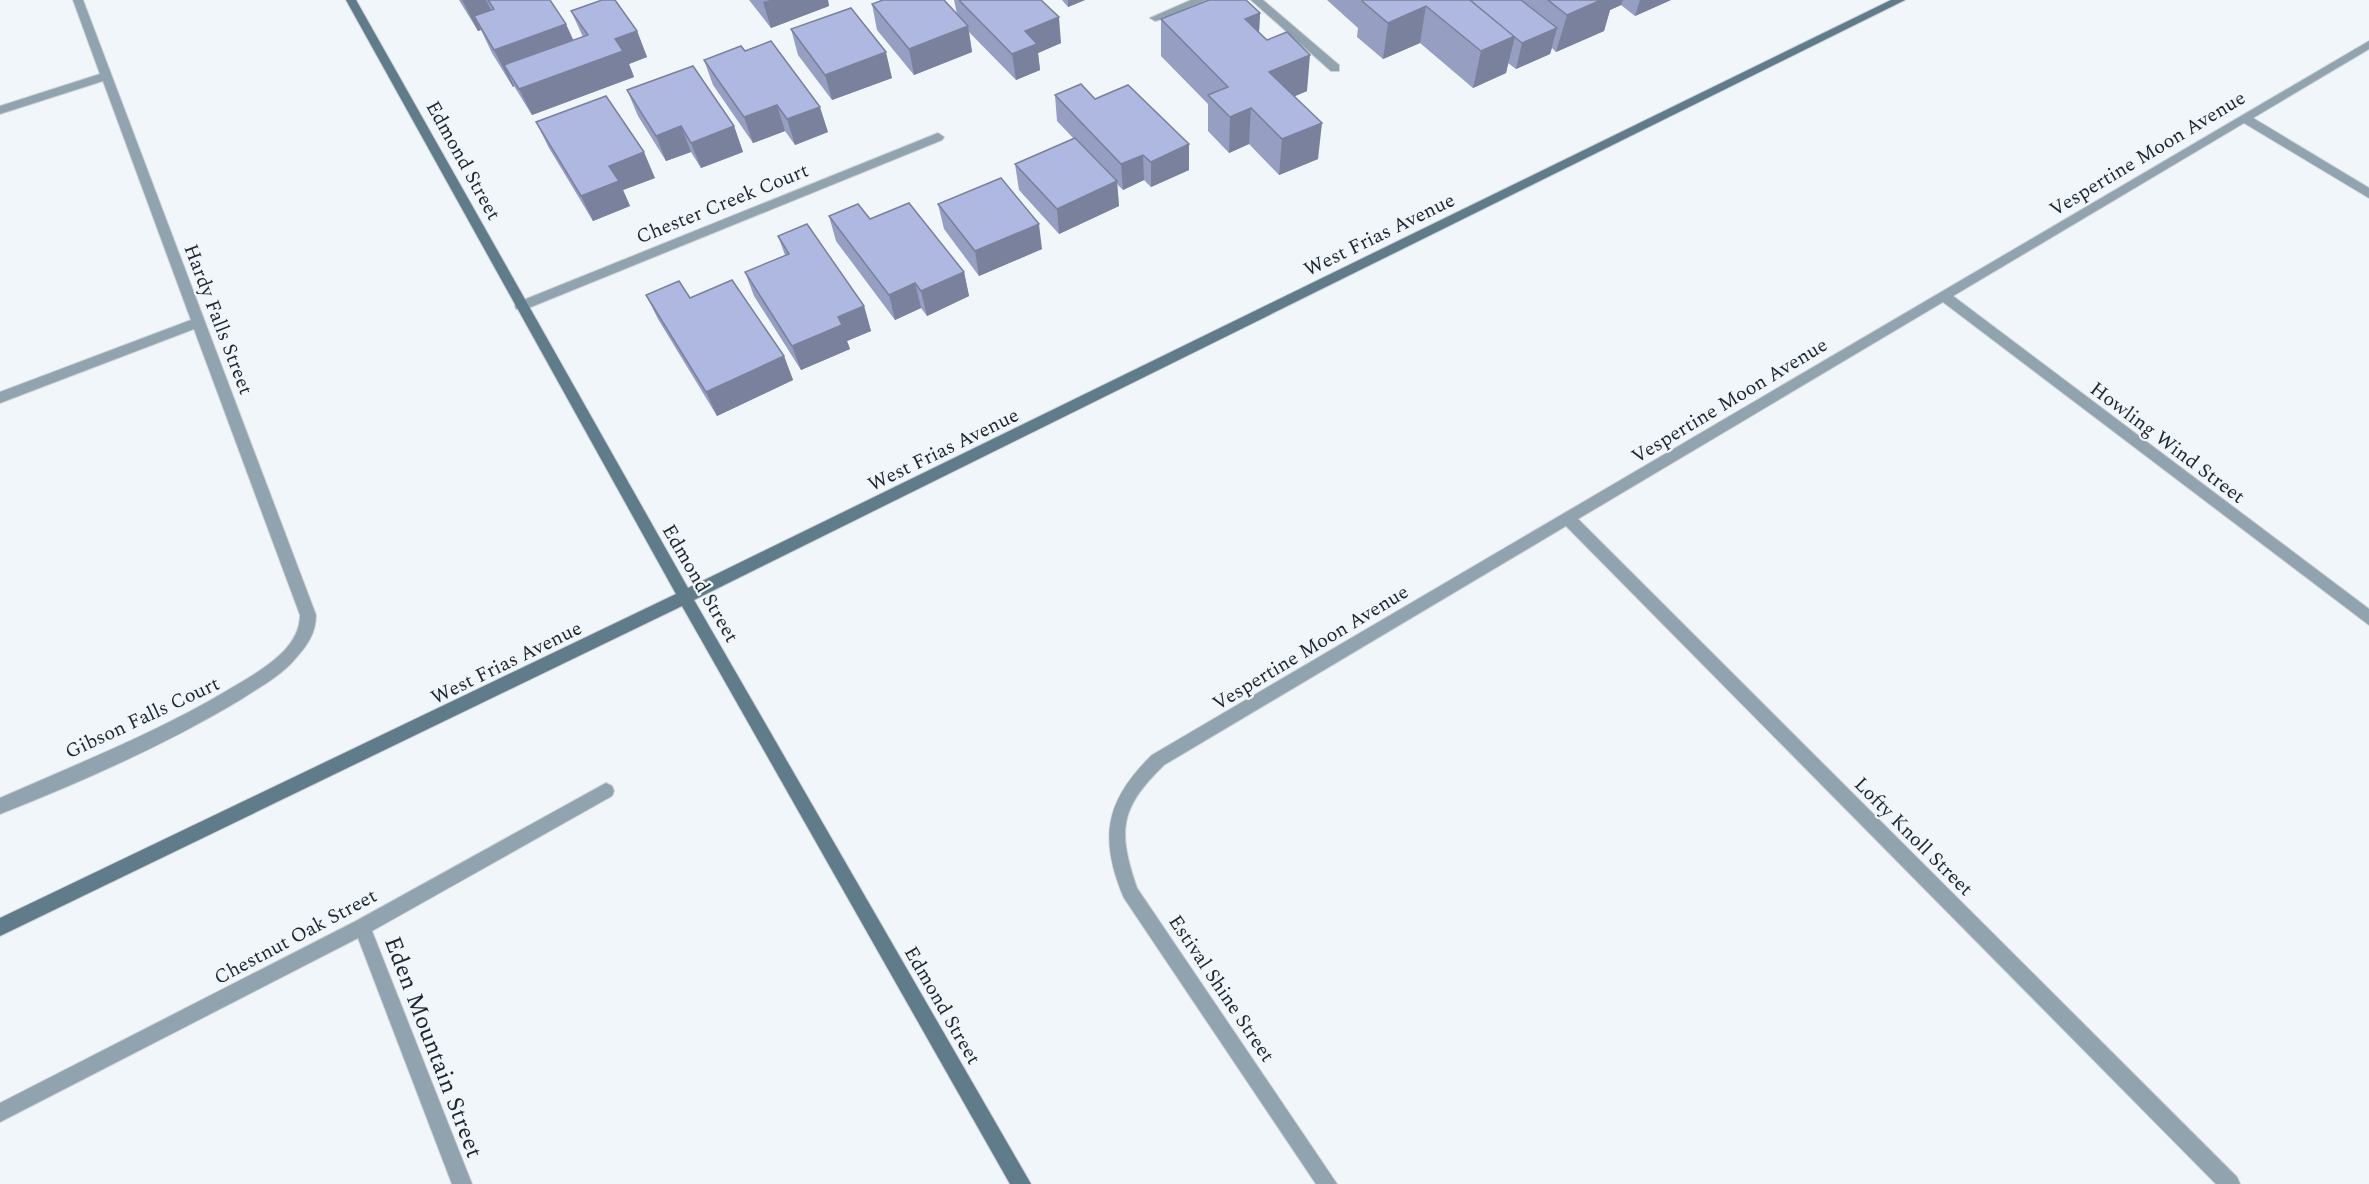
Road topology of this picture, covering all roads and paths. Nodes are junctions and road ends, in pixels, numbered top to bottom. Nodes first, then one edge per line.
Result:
1 (78, 0) edge
2 (351, 0) edge
3 (1201, 0) edge
4 (1256, 0) edge
5 (1900, 0) edge
6 (1155, 18) dead end
7 (2369, 45) edge
8 (1335, 68) dead end
9 (107, 76) junction
10 (0, 111) edge
11 (2245, 118) junction
12 (938, 136) dead end
13 (2369, 194) edge
14 (1944, 296) junction
15 (521, 306) junction
16 (199, 322) junction
17 (0, 398) edge
18 (1567, 518) junction
19 (685, 597) junction
20 (2369, 618) edge
21 (293, 650) joint
22 (606, 791) dead end
23 (1123, 804) joint
24 (0, 806) edge
25 (0, 927) edge
26 (362, 927) junction
27 (0, 1113) edge
28 (462, 1184) edge
29 (1022, 1184) edge
30 (1328, 1184) edge
31 (2230, 1184) edge

1 - 9 street, Hardy Falls Street
2 - 15 street, Edmond Street
3 - 6 street
4 - 8 street
5 - 19 street, West Frias Avenue
7 - 11 street, Vespertine Moon Avenue
9 - 10 street
9 - 16 street, Hardy Falls Street
11 - 13 street
11 - 14 street, Vespertine Moon Avenue
12 - 15 street, Chester Creek Court
14 - 18 street, Vespertine Moon Avenue
14 - 20 street, Howling Wind Street
15 - 19 street, Edmond Street
16 - 17 street
16 - 21 street, Hardy Falls Street
18 - 23 street, Vespertine Moon Avenue
18 - 31 street, Lofty Knoll Street
19 - 25 street, West Frias Avenue
19 - 29 street, Edmond Street
21 - 24 street, Gibson Falls Court
22 - 26 street, Chestnut Oak Street
23 - 30 street, Estival Shine Street
26 - 27 street, Chestnut Oak Street
26 - 28 street, Eden Mountain Street

